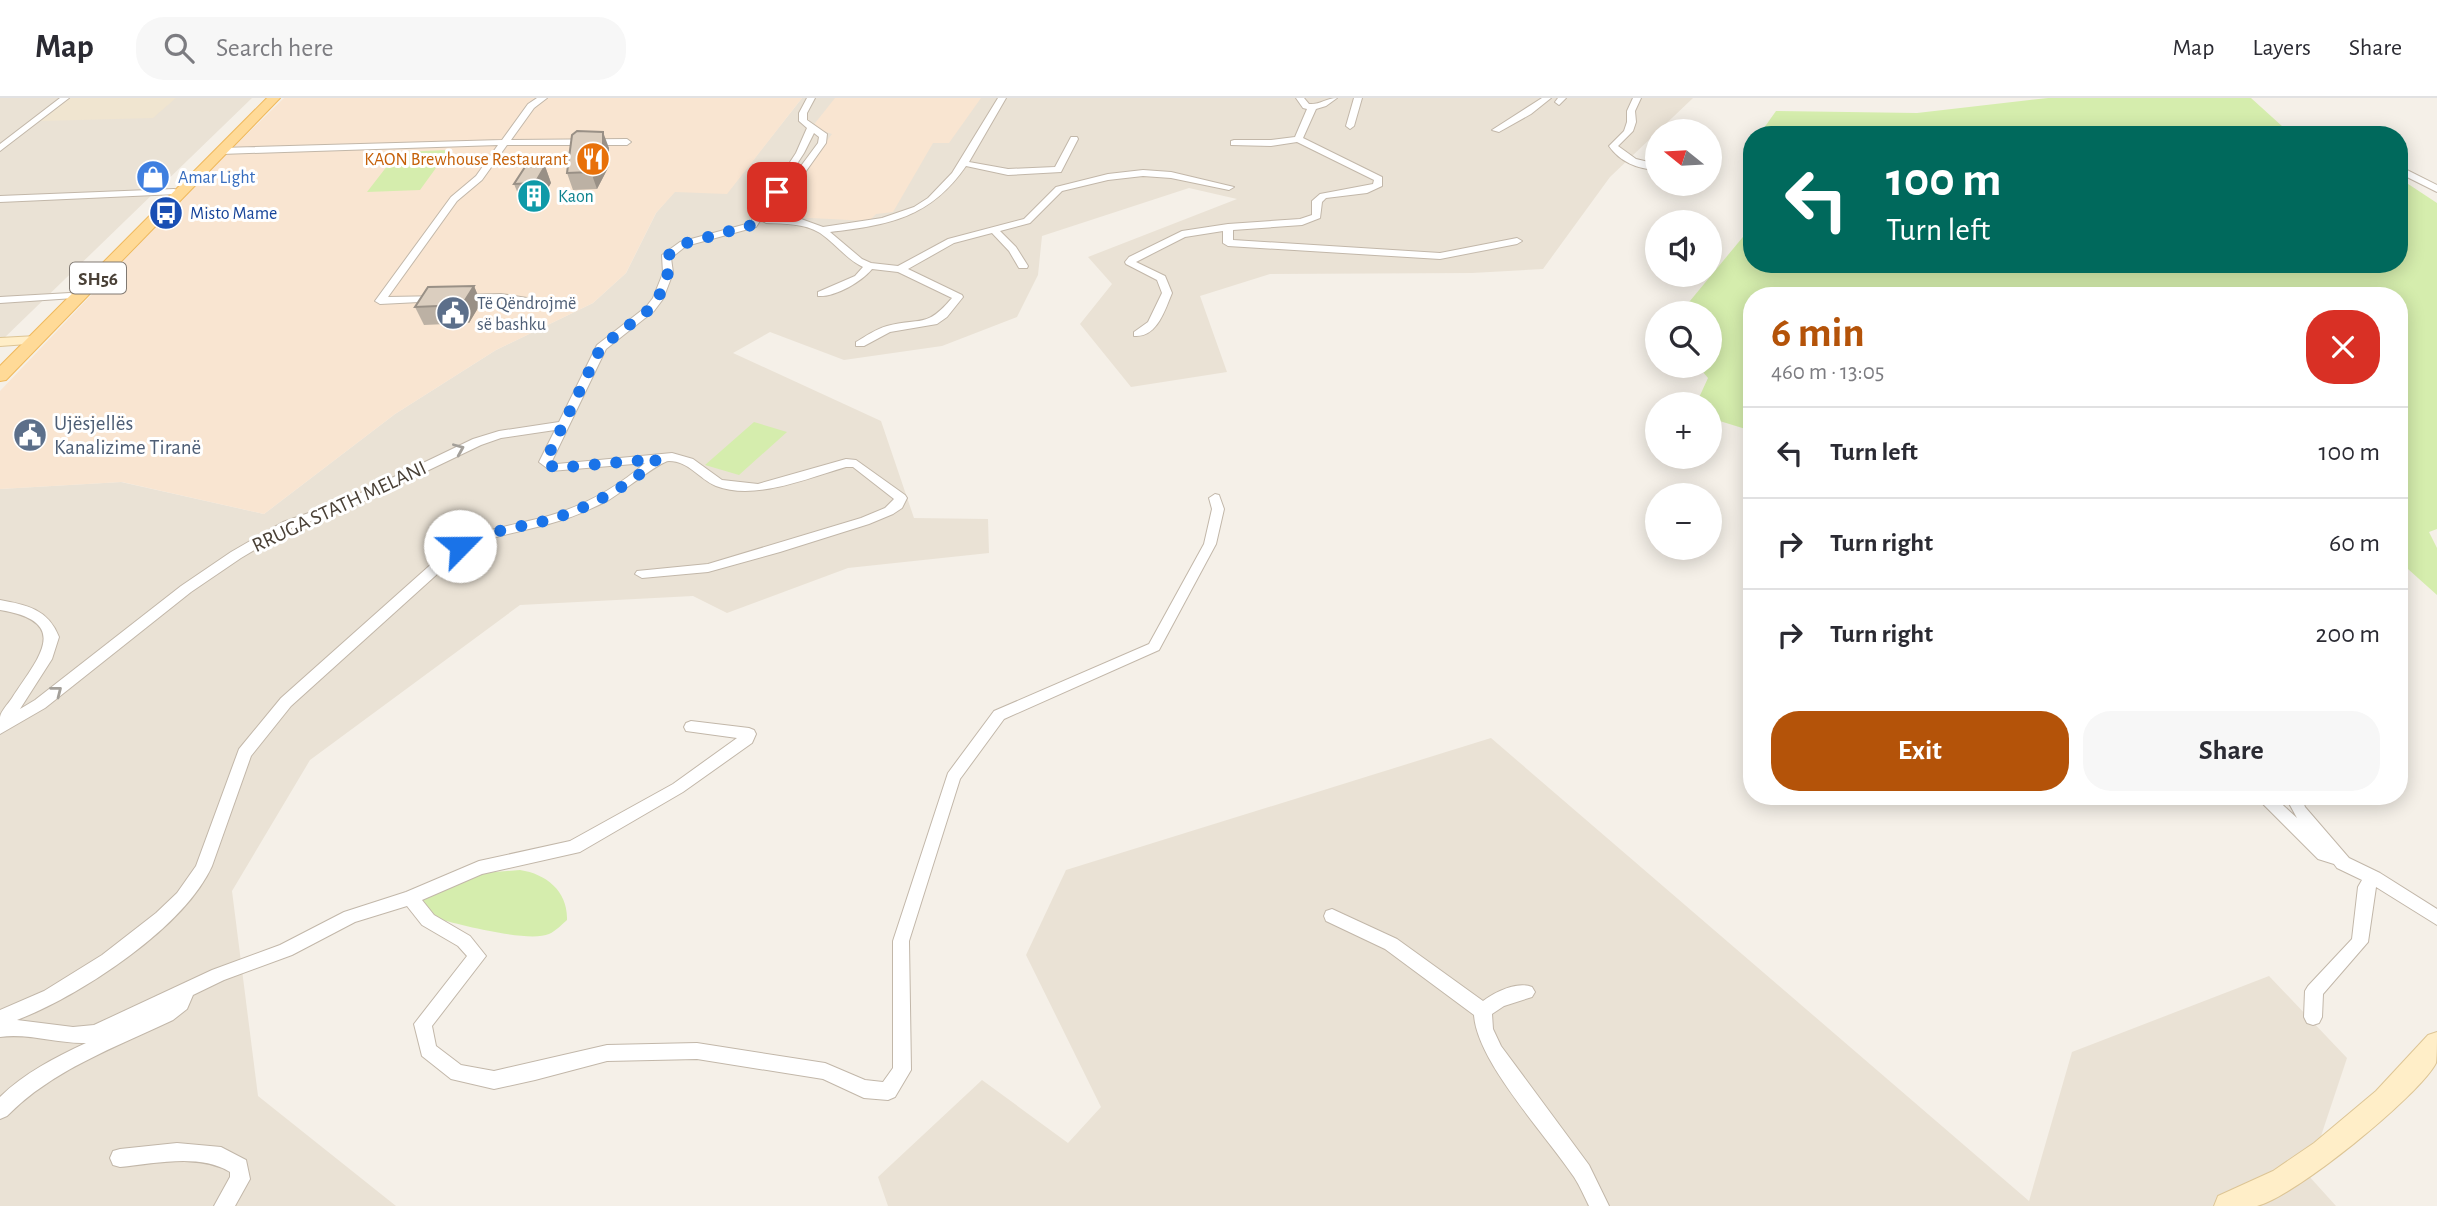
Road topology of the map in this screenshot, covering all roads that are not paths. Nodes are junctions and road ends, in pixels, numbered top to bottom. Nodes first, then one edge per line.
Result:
1 (65, 98) edge
2 (266, 98) edge
3 (274, 98) edge
4 (543, 98) edge
5 (811, 98) edge
6 (1002, 98) edge
7 (1300, 98) edge
8 (1334, 98) edge
9 (1359, 98) edge
10 (1547, 98) edge
11 (1637, 98) edge
12 (1312, 108) junction
13 (1350, 126) dead end
14 (815, 129) junction
15 (1496, 130) dead end
16 (1074, 139) dead end
17 (1298, 139) junction
18 (504, 142) junction
19 (627, 142) dead end
20 (1234, 143) dead end
21 (2, 145) edge
22 (221, 151) junction
23 (962, 163) junction
24 (1645, 166) edge
25 (2408, 174) edge
26 (1228, 187) dead end
27 (2437, 189) edge
28 (174, 191) junction
29 (0, 199) edge
30 (1228, 227) junction
31 (822, 230) junction
32 (994, 230) junction
33 (1517, 241) dead end
34 (869, 266) junction
35 (1023, 266) dead end
36 (900, 269) junction
37 (822, 294) dead end
38 (70, 296) junction
39 (0, 300) edge
40 (527, 301) dead end
41 (1138, 334) dead end
42 (31, 340) junction
43 (0, 342) edge
44 (860, 344) dead end
45 (0, 366) edge
46 (0, 376) edge
47 (563, 425) junction
48 (657, 459) junction
49 (1215, 498) dead end
50 (642, 573) dead end
51 (0, 605) edge
52 (691, 727) dead end
53 (0, 728) edge
54 (2272, 805) edge
55 (2297, 805) edge
56 (2343, 863) junction
57 (2374, 878) junction
58 (410, 898) junction
59 (1332, 916) dead end
60 (2437, 918) edge
61 (186, 990) junction
62 (1526, 992) dead end
63 (1483, 1011) junction
64 (2313, 1017) dead end
65 (0, 1018) edge
66 (0, 1029) edge
67 (2437, 1044) edge
68 (0, 1110) edge
69 (120, 1158) dead end
70 (224, 1206) edge
71 (1599, 1206) edge
72 (2228, 1206) edge

1 - 21 street
2 - 28 main road, SH56
3 - 22 main road, SH56
4 - 18 street
5 - 14 street
6 - 23 street
7 - 12 street
8 - 12 street
9 - 13 street
10 - 15 street
11 - 24 street
12 - 17 street
14 - 31 street
14 - 47 street
16 - 23 street
17 - 20 street
17 - 30 street
18 - 19 street
18 - 22 street
18 - 40 street
22 - 42 main road, SH56
23 - 31 street
25 - 27 street
26 - 32 street
28 - 29 street
28 - 38 main road, SH56
30 - 33 street
30 - 41 street
31 - 34 street
32 - 35 street
32 - 36 street
34 - 36 street
34 - 37 street
36 - 44 street
38 - 39 street
38 - 42 main road, SH56
42 - 43 street
42 - 45 main road, SH56
42 - 46 main road, SH56
47 - 48 street
53 -> 47 street, RRUGA STATH MELANI
48 - 50 street
48 - 65 street
49 - 58 street
51 - 53 street
52 - 58 street
54 - 56 street
55 - 56 street
56 - 57 street
57 - 60 street
57 - 64 street
58 - 61 street
59 - 63 street
61 - 66 street
61 - 68 street
62 - 63 street
63 - 71 street
67 - 72 street
69 - 70 street

